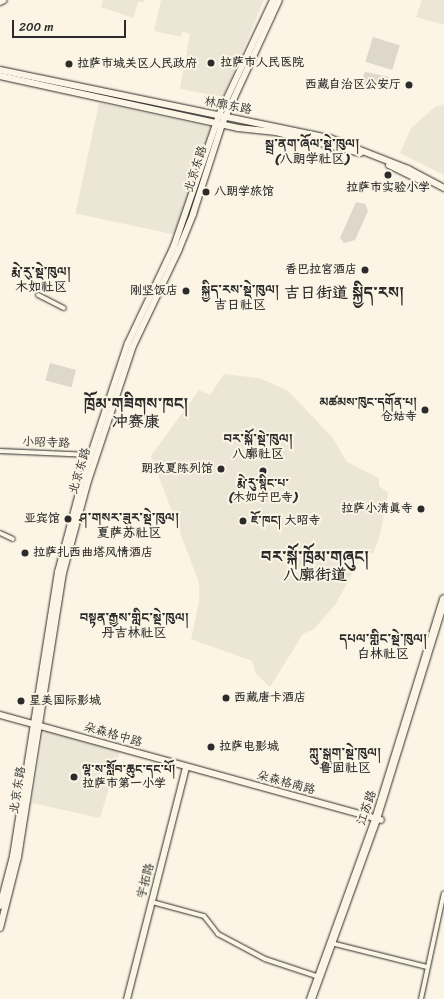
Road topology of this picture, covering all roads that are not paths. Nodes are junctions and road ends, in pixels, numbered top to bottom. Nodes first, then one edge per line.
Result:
1 (4, 0) edge
2 (273, 0) edge
3 (279, 0) edge
4 (0, 2) edge
5 (0, 70) edge
6 (0, 76) edge
7 (219, 115) junction
8 (226, 117) junction
9 (219, 124) junction
10 (444, 189) edge
11 (38, 295) dead end
12 (64, 308) dead end
13 (0, 451) edge
14 (91, 455) junction
15 (0, 533) edge
16 (12, 539) dead end
17 (444, 599) edge
18 (444, 617) edge
19 (0, 715) edge
20 (37, 725) junction
21 (186, 768) junction
22 (379, 820) junction
23 (444, 893) edge
24 (152, 902) junction
25 (0, 906) edge
26 (0, 928) edge
27 (334, 944) junction
28 (428, 967) junction
29 (320, 977) junction
30 (127, 999) edge
31 (311, 999) edge
32 (317, 999) edge
33 (420, 999) edge

1 - 4 main road
2 - 7 main road, 北京东路
3 - 8 main road, 北京东路
5 - 7 main road, 林廓东路
6 - 9 main road, 林廓东路
7 - 8 main road, 林廓东路
7 - 9 main road, 北京东路
8 - 9 main road, 北京东路
8 - 10 main road, 林廓东路
9 - 10 main road, 林廓东路
9 - 14 main road, 北京东路
9 - 20 main road, 北京东路
11 - 12 street
13 - 14 street, 小昭寺路
14 - 20 main road, 北京东路
15 - 16 street
17 - 22 highway, 江苏路
18 - 22 highway, 江苏路
19 - 20 main road, 朵森格中路
20 - 21 main road, 朵森格中路
20 - 25 main road, 北京东路
20 - 26 main road, 北京东路
21 - 22 main road, 朵森格南路
21 - 24 main road, 宇拓路
22 - 27 highway, 江苏路
23 - 28 street
24 - 29 street
24 - 30 main road, 宇拓路
27 - 28 street
27 - 29 highway, 江苏路
27 - 32 highway, 江苏路
28 - 33 street
29 - 31 highway, 江苏路

